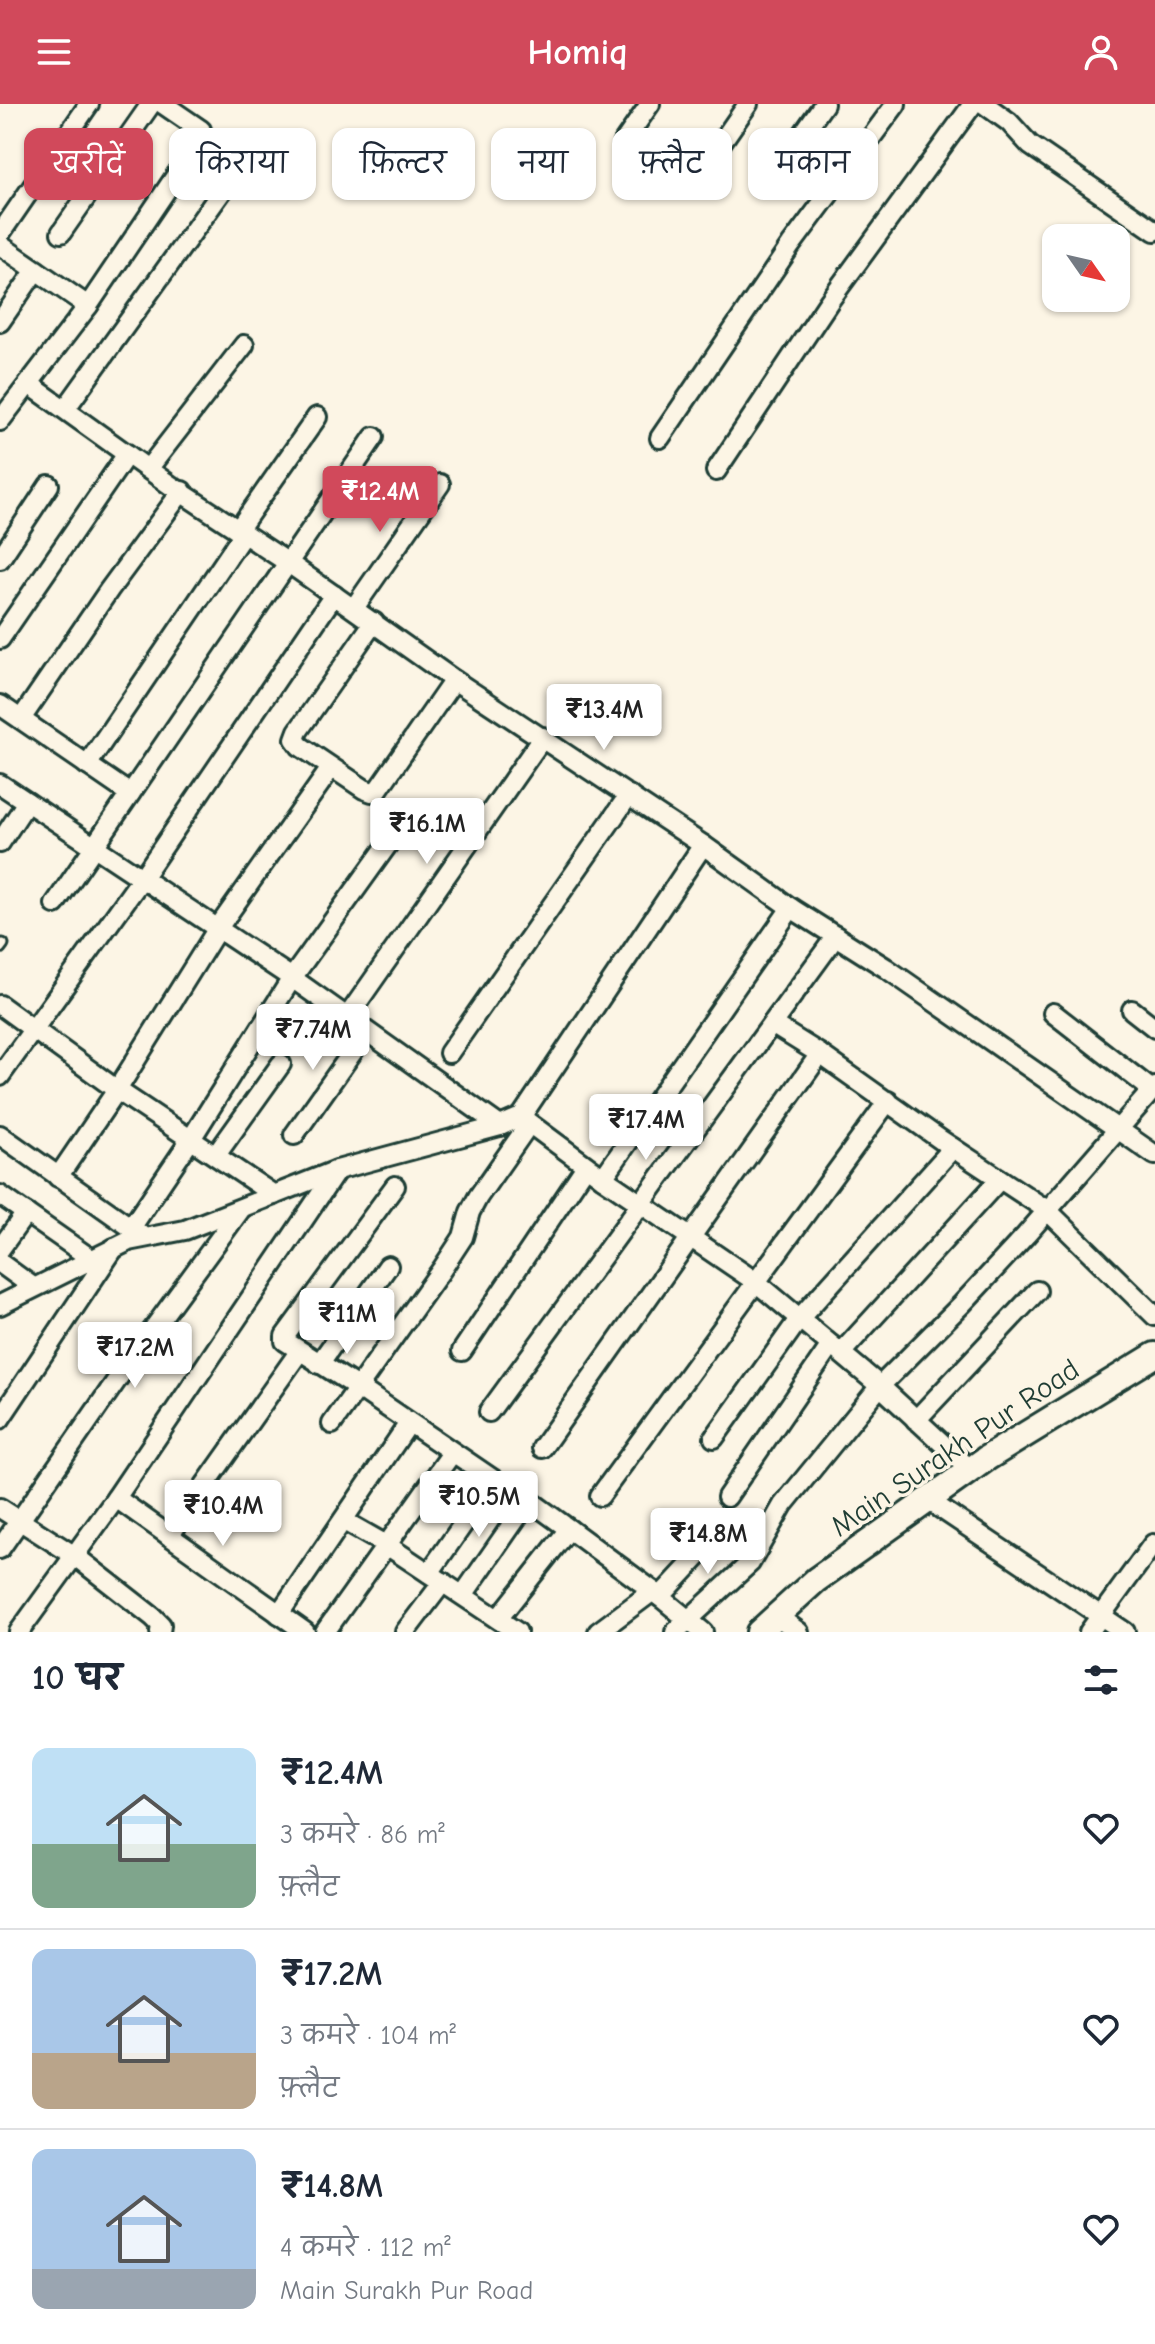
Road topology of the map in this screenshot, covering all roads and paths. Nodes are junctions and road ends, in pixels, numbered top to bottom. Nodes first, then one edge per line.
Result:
1 (89, 104) edge
2 (151, 104) edge
3 (163, 104) edge
4 (650, 104) edge
5 (748, 104) edge
6 (824, 104) edge
7 (896, 104) edge
8 (985, 105) edge
9 (633, 128) edge
10 (731, 128) edge
11 (807, 128) edge
12 (216, 200) edge
13 (1155, 231) edge
14 (61, 233) dead end
15 (0, 234) edge
16 (0, 245) edge
17 (36, 270) junction
18 (88, 306) junction
19 (0, 322) edge
20 (244, 345) dead end
21 (29, 384) junction
22 (66, 408) junction
23 (317, 417) dead end
24 (0, 421) edge
25 (374, 437) dead end
26 (660, 438) dead end
27 (127, 454) junction
28 (148, 469) junction
29 (716, 471) dead end
30 (440, 484) dead end
31 (49, 485) dead end
32 (182, 491) junction
33 (241, 531) junction
34 (0, 559) edge
35 (287, 562) junction
36 (334, 595) junction
37 (354, 608) junction
38 (374, 622) junction
39 (0, 639) edge
40 (454, 680) junction
41 (0, 705) edge
42 (21, 719) junction
43 (543, 737) junction
44 (87, 765) junction
45 (331, 768) junction
46 (0, 784) edge
47 (130, 794) junction
48 (629, 795) junction
49 (27, 802) junction
50 (391, 840) dead end
51 (0, 843) edge
52 (703, 845) junction
53 (94, 847) junction
54 (142, 878) junction
55 (55, 904) dead end
56 (791, 908) junction
57 (218, 928) junction
58 (836, 936) junction
59 (292, 978) junction
60 (0, 1005) edge
61 (1132, 1010) dead end
62 (1053, 1013) dead end
63 (346, 1019) junction
64 (772, 1024) junction
65 (1155, 1028) edge
66 (35, 1029) junction
67 (366, 1033) junction
68 (449, 1053) dead end
69 (820, 1054) junction
70 (281, 1064) dead end
71 (0, 1076) edge
72 (1154, 1088) edge
73 (117, 1090) junction
74 (888, 1101) junction
75 (525, 1120) junction
76 (500, 1126) junction
77 (1119, 1127) junction
78 (0, 1135) edge
79 (294, 1135) dead end
80 (191, 1139) junction
81 (953, 1148) junction
82 (216, 1155) junction
83 (1155, 1155) edge
84 (586, 1166) junction
85 (337, 1170) junction
86 (58, 1177) junction
87 (603, 1178) junction
88 (1000, 1179) junction
89 (395, 1186) dead end
90 (0, 1195) edge
91 (274, 1195) junction
92 (641, 1205) junction
93 (241, 1208) junction
94 (1047, 1210) junction
95 (26, 1213) junction
96 (138, 1233) junction
97 (691, 1238) junction
98 (114, 1247) junction
99 (0, 1249) edge
100 (90, 1258) junction
101 (0, 1263) edge
102 (388, 1266) dead end
103 (756, 1282) junction
104 (33, 1287) junction
105 (1037, 1291) dead end
106 (0, 1305) edge
107 (1155, 1316) edge
108 (799, 1319) junction
109 (836, 1349) junction
110 (462, 1351) dead end
111 (299, 1352) junction
112 (1155, 1355) edge
113 (319, 1364) junction
114 (880, 1386) junction
115 (359, 1388) junction
116 (3, 1410) edge
117 (489, 1412) dead end
118 (916, 1420) junction
119 (409, 1423) junction
120 (332, 1424) dead end
121 (714, 1438) dead end
122 (542, 1448) dead end
123 (452, 1453) junction
124 (971, 1470) junction
125 (494, 1480) junction
126 (600, 1496) dead end
127 (727, 1497) dead end
128 (116, 1498) junction
129 (529, 1500) junction
130 (928, 1500) junction
131 (0, 1508) edge
132 (20, 1521) junction
133 (344, 1521) junction
134 (726, 1526) dead end
135 (569, 1529) junction
136 (169, 1536) junction
137 (1153, 1544) edge
138 (388, 1546) junction
139 (0, 1549) edge
140 (75, 1556) junction
141 (436, 1577) junction
142 (656, 1594) junction
143 (463, 1595) junction
144 (279, 1614) junction
145 (1100, 1615) junction
146 (498, 1619) junction
147 (768, 1624) edge
148 (689, 1628) edge
149 (19, 1632) edge
150 (160, 1632) edge
151 (305, 1632) edge
152 (325, 1632) edge
153 (405, 1632) edge
154 (516, 1632) edge
155 (598, 1632) edge
156 (799, 1632) edge
157 (1089, 1632) edge
158 (1125, 1632) edge

1 - 15 street
2 - 14 street
3 - 18 street
4 - 9 street
5 - 10 street
6 - 11 street
7 - 26 street
8 - 13 street
8 - 29 street
12 - 22 street
16 - 17 street
17 - 18 street
17 - 19 street
18 - 21 street
20 - 28 street
21 - 22 street
21 - 24 street
22 - 27 street
23 - 33 street
25 - 35 street
27 - 28 street
27 - 39 street
28 - 32 street
30 - 37 street
31 - 34 street
32 - 33 street
32 - 42 street
33 - 35 street
33 - 44 street
35 - 36 street
35 - 47 street
36 - 37 street
36 - 54 street
37 - 38 street
38 - 40 street
38 - 45 street
40 - 43 street
40 - 45 street
41 - 42 street
42 - 44 street
43 - 48 street
43 - 63 street
44 - 47 street
45 - 57 street
46 - 49 street
47 - 53 street
48 - 52 street
48 - 68 street
49 - 51 street
49 - 53 street
50 - 59 street
52 - 56 street
52 - 75 street
53 - 54 street
53 - 55 street
54 - 57 street
54 - 66 street
56 - 58 street
56 - 87 street
57 - 59 street
57 - 73 street
58 - 64 street
58 - 77 street
59 - 63 street
59 - 80 street
60 - 66 street
61 - 65 street
62 - 72 street
63 - 67 street
64 - 69 street
64 - 92 street
66 - 71 street
66 - 73 street
67 - 76 street
67 - 79 street
69 - 74 street
69 - 97 street
70 - 82 street
72 - 77 street
73 - 80 street
73 - 86 street
74 - 81 street
74 - 103 street
75 - 76 street
75 - 84 street
75 - 115 street
76 - 85 street
77 - 83 street
77 - 94 street
78 - 86 street
80 - 82 street
80 - 96 street
81 - 88 street
81 - 108 street
82 - 91 street
84 - 87 street
84 - 110 street
85 - 91 street
85 - 128 street
86 - 96 street
87 - 92 street
88 - 94 street
88 - 109 street
89 - 111 street
90 - 95 street
91 - 93 street
92 - 97 street
92 - 117 street
93 - 96 street
93 - 132 street
94 - 107 street
94 - 114 street
95 - 99 street
95 - 100 street
96 - 98 street
97 - 103 street
97 - 122 street
98 - 100 street
98 - 116 street
100 - 104 street
101 - 104 street
102 - 113 street
103 - 108 street
103 - 126 street
104 - 106 street
105 - 118 street
108 - 109 street
108 - 121 street
109 - 114 street
109 - 127 street
111 - 113 street
111 - 136 street
112 - 124 street, Main Surakh Pur Road
113 - 115 street
114 - 118 street
114 - 148 street
115 - 119 street
115 - 120 street
118 - 124 street
119 - 123 street
119 - 133 street
123 - 125 street
123 - 138 street
124 - 130 street, Main Surakh Pur Road
125 - 129 street
125 - 141 street
128 - 136 street
128 - 140 street
129 - 135 street
129 - 143 street
130 - 145 street
130 - 147 street, Main Surakh Pur Road
131 - 132 street
132 - 139 street
132 - 140 street
133 - 138 street
133 - 144 street
134 - 142 street
135 - 142 street
135 - 146 street
136 - 144 street
137 - 145 street
138 - 141 street
138 - 152 street
140 - 149 street
140 - 150 street
141 - 143 street
141 - 153 street
142 - 148 street
142 - 155 street
143 - 146 street
144 - 151 street
145 - 157 street
145 - 158 street
146 - 154 street
147 - 156 street

